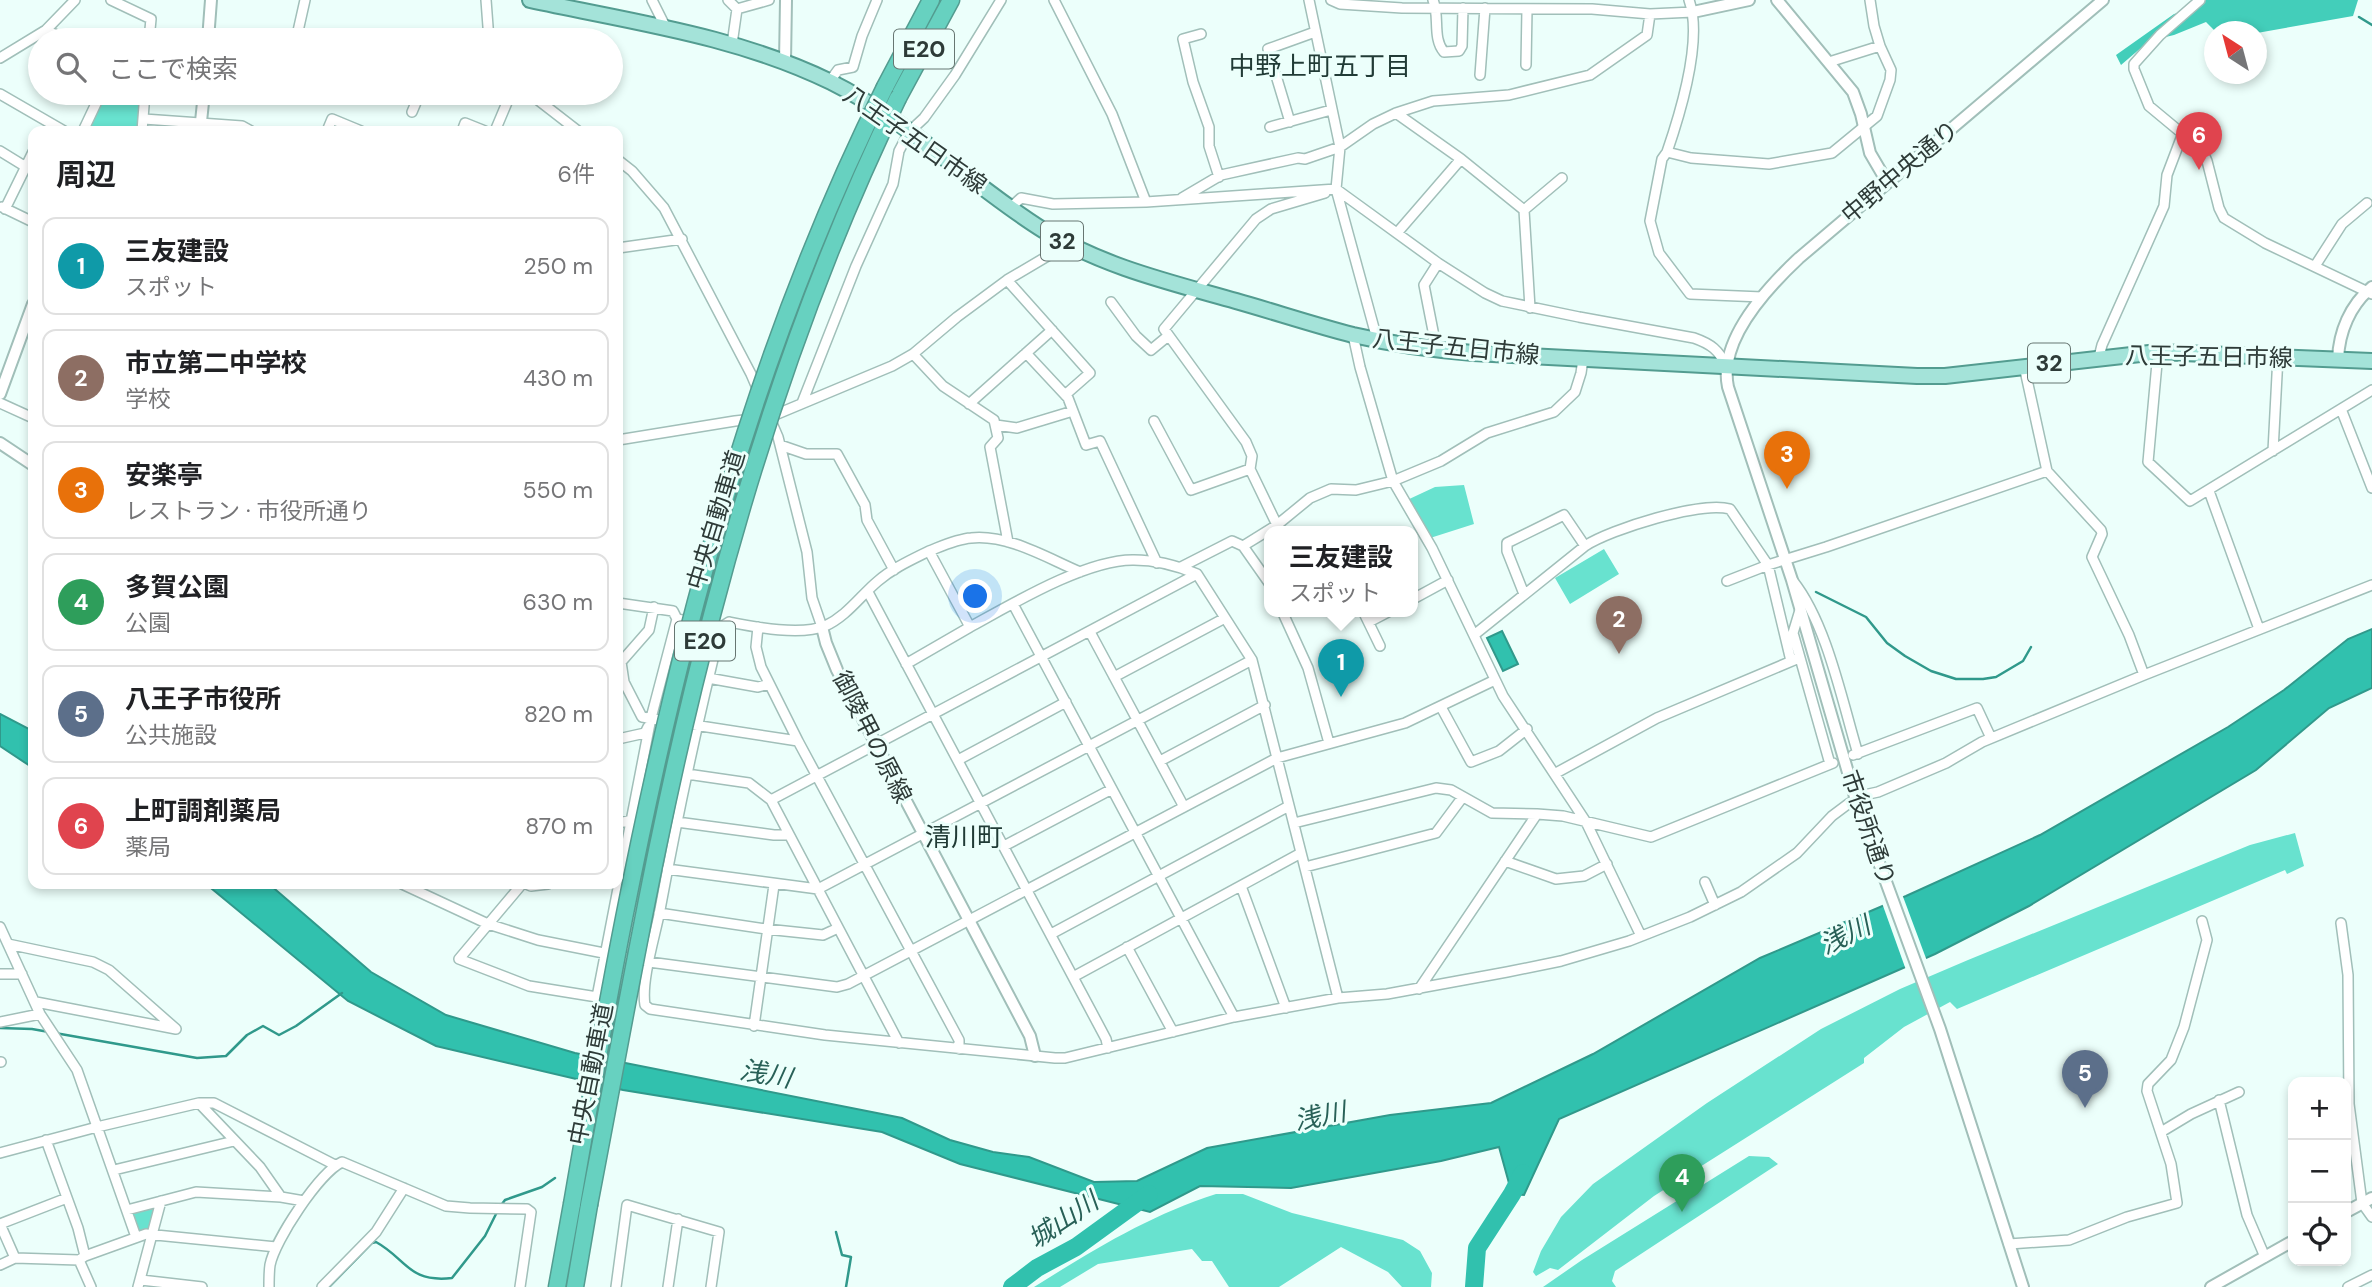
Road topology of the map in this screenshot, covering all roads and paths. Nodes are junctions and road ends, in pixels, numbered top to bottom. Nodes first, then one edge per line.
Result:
1 (75, 0) edge
2 (111, 0) edge
3 (211, 0) edge
4 (306, 0) edge
5 (486, 0) edge
6 (530, 0) edge
7 (652, 0) edge
8 (728, 0) edge
9 (769, 0) edge
10 (786, 0) edge
11 (877, 0) edge
12 (931, 0) edge
13 (951, 0) edge
14 (1001, 0) edge
15 (1054, 0) edge
16 (1310, 0) edge
17 (1331, 0) edge
18 (1689, 0) edge
19 (1749, 0) edge
20 (1777, 0) edge
21 (1870, 0) edge
22 (2103, 0) edge
23 (2200, 0) edge
24 (1435, 4) edge
25 (1463, 8) junction
26 (1485, 8) junction
27 (737, 9) junction
28 (1527, 9) junction
29 (1693, 12) junction
30 (1650, 14) junction
31 (48, 28) edge
32 (150, 28) edge
33 (209, 28) edge
34 (299, 28) edge
35 (488, 28) edge
36 (666, 28) junction
37 (1315, 32) junction
38 (1201, 34) dead end
39 (28, 41) edge
40 (732, 44) junction
41 (1880, 46) junction
42 (0, 58) edge
43 (785, 62) junction
44 (1829, 62) junction
45 (1526, 65) dead end
46 (1480, 75) dead end
47 (830, 81) junction
48 (0, 94) edge
49 (95, 105) edge
50 (145, 105) edge
51 (203, 105) edge
52 (415, 105) edge
53 (505, 105) edge
54 (544, 105) edge
55 (1332, 110) junction
56 (412, 112) dead end
57 (1396, 113) junction
58 (144, 119) junction
59 (1290, 122) junction
60 (44, 126) edge
61 (85, 126) edge
62 (143, 126) edge
63 (194, 126) edge
64 (201, 126) edge
65 (329, 126) edge
66 (348, 126) edge
67 (497, 126) edge
68 (572, 126) edge
69 (1864, 126) junction
70 (1270, 127) dead end
71 (909, 132) junction
72 (2183, 133) junction
73 (1340, 147) junction
74 (0, 151) edge
75 (1667, 152) junction
76 (1461, 159) junction
77 (28, 163) edge
78 (623, 165) edge
79 (26, 167) junction
80 (1219, 177) junction
81 (1562, 178) dead end
82 (1887, 183) junction
83 (1336, 189) junction
84 (1180, 200) junction
85 (1146, 202) junction
86 (2367, 203) dead end
87 (3, 207) edge
88 (1010, 208) junction
89 (1524, 211) junction
90 (28, 220) edge
91 (1397, 233) junction
92 (682, 239) junction
93 (1068, 244) junction
94 (623, 247) edge
95 (1438, 263) junction
96 (2315, 265) junction
97 (1007, 280) junction
98 (1199, 290) junction
99 (2370, 291) edge
100 (1762, 297) junction
101 (1111, 302) dead end
102 (1530, 308) junction
103 (28, 318) edge
104 (1052, 330) junction
105 (1353, 335) junction
106 (1168, 336) junction
107 (1377, 339) junction
108 (1433, 349) junction
109 (2158, 352) junction
110 (1026, 353) junction
111 (913, 354) junction
112 (2278, 356) junction
113 (2099, 358) junction
114 (1583, 359) junction
115 (2338, 359) junction
116 (2372, 361) edge
117 (1726, 366) junction
118 (2024, 366) junction
119 (2372, 390) edge
120 (0, 394) edge
121 (1065, 395) junction
122 (0, 403) edge
123 (802, 403) junction
124 (969, 404) junction
125 (2341, 408) junction
126 (1073, 411) junction
127 (28, 416) edge
128 (770, 417) junction
129 (1154, 421) dead end
130 (996, 425) junction
131 (623, 439) edge
132 (779, 441) junction
133 (0, 443) edge
134 (2273, 451) junction
135 (28, 462) edge
136 (1250, 469) junction
137 (2047, 471) junction
138 (1393, 481) junction
139 (2372, 488) edge
140 (2209, 491) junction
141 (1277, 524) junction
142 (1274, 526) edge
143 (1264, 532) edge
144 (1009, 542) junction
145 (1585, 545) junction
146 (1243, 546) junction
147 (929, 551) junction
148 (1785, 561) junction
149 (1157, 563) junction
150 (1768, 565) junction
151 (1181, 567) junction
152 (894, 570) junction
153 (1080, 572) junction
154 (1197, 574) junction
155 (1264, 576) edge
156 (1448, 580) junction
157 (1792, 580) junction
158 (1727, 581) dead end
159 (2372, 585) edge
160 (868, 592) junction
161 (1524, 594) junction
162 (1418, 596) edge
163 (623, 604) edge
164 (1013, 604) junction
165 (653, 607) junction
166 (1800, 610) junction
167 (1285, 617) edge
168 (1366, 617) edge
169 (1379, 617) edge
170 (1225, 618) junction
171 (677, 619) junction
172 (1369, 622) junction
173 (721, 627) junction
174 (758, 627) junction
175 (822, 627) junction
176 (970, 627) junction
177 (2259, 629) junction
178 (1090, 632) junction
179 (1474, 635) junction
180 (1380, 646) dead end
181 (1041, 657) junction
182 (1795, 659) junction
183 (623, 660) edge
184 (1252, 660) junction
185 (906, 664) junction
186 (623, 675) edge
187 (2144, 675) junction
188 (1114, 677) junction
189 (708, 678) junction
190 (1495, 680) junction
191 (769, 684) junction
192 (1066, 702) junction
193 (1265, 705) junction
194 (1441, 707) junction
195 (933, 715) junction
196 (651, 719) junction
197 (1138, 720) junction
198 (697, 726) junction
199 (1527, 729) junction
200 (623, 738) edge
201 (1991, 738) junction
202 (798, 741) junction
203 (1329, 743) junction
204 (875, 744) junction
205 (1089, 746) junction
206 (1277, 758) junction
207 (958, 760) junction
208 (1160, 761) junction
209 (1556, 773) junction
210 (687, 774) junction
211 (817, 776) junction
212 (1112, 789) junction
213 (1462, 798) junction
214 (771, 800) junction
215 (1857, 802) junction
216 (982, 803) junction
217 (1289, 806) junction
218 (1184, 807) junction
219 (1537, 814) junction
220 (633, 820) junction
221 (677, 822) junction
222 (1586, 822) junction
223 (623, 823) edge
224 (1294, 823) junction
225 (1136, 833) junction
226 (923, 834) junction
227 (789, 835) junction
228 (1004, 846) junction
229 (1301, 853) junction
230 (1505, 861) junction
231 (865, 864) junction
232 (1607, 864) junction
233 (623, 865) edge
234 (1305, 867) junction
235 (667, 869) junction
236 (1159, 876) junction
237 (1705, 882) dead end
238 (774, 885) junction
239 (1241, 886) junction
240 (413, 889) edge
241 (520, 889) edge
242 (618, 889) edge
243 (818, 889) junction
244 (1027, 890) junction
245 (1715, 905) junction
246 (659, 913) junction
247 (1181, 918) junction
248 (970, 920) junction
249 (2202, 921) dead end
250 (2341, 923) dead end
251 (488, 924) junction
252 (0, 927) edge
253 (838, 928) junction
254 (766, 929) junction
255 (1051, 934) junction
256 (1642, 936) junction
257 (8, 944) junction
258 (1127, 947) junction
259 (912, 951) junction
260 (605, 952) junction
261 (649, 962) junction
262 (0, 974) edge
263 (22, 974) junction
264 (760, 976) junction
265 (864, 976) junction
266 (1073, 977) junction
267 (1419, 989) junction
268 (1338, 998) junction
269 (36, 1002) junction
270 (1286, 1007) junction
271 (40, 1014) junction
272 (1234, 1017) junction
273 (0, 1022) edge
274 (754, 1026) junction
275 (1173, 1032) junction
276 (900, 1043) junction
277 (1108, 1048) junction
278 (959, 1049) junction
279 (1035, 1056) junction
280 (2239, 1091) dead end
281 (2220, 1100) junction
282 (199, 1103) junction
283 (97, 1127) junction
284 (2161, 1132) junction
285 (46, 1140) junction
286 (234, 1140) junction
287 (0, 1153) edge
288 (335, 1165) junction
289 (114, 1170) junction
290 (404, 1188) junction
291 (281, 1197) junction
292 (67, 1198) junction
293 (161, 1201) junction
294 (304, 1201) junction
295 (2367, 1201) edge
296 (2351, 1209) edge
297 (127, 1210) junction
298 (2372, 1217) edge
299 (678, 1219) junction
300 (152, 1235) junction
301 (136, 1237) junction
302 (2010, 1244) junction
303 (2288, 1244) edge
304 (276, 1247) junction
305 (2265, 1257) junction
306 (15, 1258) junction
307 (82, 1258) junction
308 (0, 1265) edge
309 (2372, 1275) edge
310 (140, 1283) edge
311 (91, 1287) edge
312 (202, 1287) edge
313 (269, 1287) edge
314 (322, 1287) edge
315 (520, 1287) edge
316 (557, 1287) edge
317 (575, 1287) edge
318 (616, 1287) edge
319 (668, 1287) edge
320 (711, 1287) edge
321 (2023, 1287) edge
322 (2211, 1287) edge
323 (2348, 1287) edge

1 - 31 street
2 - 32 street
3 - 33 street
4 - 34 street
5 - 35 street
6 - 36 main road, 八王子五日市線 / 32
7 - 36 street
8 - 27 street
9 - 27 street
10 - 43 street
11 - 47 street
12 - 316 highway, 中央自動車道 / E20, bridge
13 - 317 highway, 中央自動車道 / E20, bridge
14 - 71 street
15 - 85 street
16 - 37 street
17 - 24 street
18 - 29 street
19 - 29 street
20 - 44 street
21 - 41 street
22 - 82 street, 中野中央通り
23 - 72 street
24 - 25 street
24 - 25 street
25 - 26 street
26 - 28 street
26 - 46 street
27 - 40 street
28 - 30 street
28 - 45 street
29 - 30 street
29 - 75 street
30 - 57 street
36 - 40 main road, 八王子五日市線 / 32
37 - 55 street
37 - 59 street
38 - 80 street
39 - 42 street
40 - 43 main road, 八王子五日市線 / 32
41 - 44 street
41 - 69 street
43 - 47 main road, 八王子五日市線 / 32
44 - 69 street
47 - 71 main road, 八王子五日市線 / 32
48 - 60 street
49 - 61 street
50 - 58 street
51 - 64 street
52 - 56 street
53 - 67 street
54 - 68 street
55 - 59 street
55 - 73 street
57 - 73 street
57 - 76 street
58 - 62 street
58 - 63 street
59 - 70 street
65 - 66 street
69 - 75 street
69 - 82 street
71 - 88 main road, 八王子五日市線 / 32
71 - 123 street
72 - 96 street
72 - 113 street
73 - 80 street
73 - 83 street
74 - 79 street
75 - 100 street
76 - 89 street
76 - 91 street
77 - 79 street
78 - 92 street, 御陵甲の原線
79 - 87 street
80 - 84 street
81 - 89 street
82 - 100 street, 中野中央通り
83 - 84 street
83 - 91 street
83 - 98 street
83 - 107 street
84 - 85 street
85 - 88 street
86 - 96 street
87 - 90 street
88 - 93 main road, 八王子五日市線 / 32
89 - 102 street
91 - 95 street
92 - 94 street
92 - 128 street, 御陵甲の原線
93 - 97 street
93 - 98 main road, 八王子五日市線 / 32
95 - 102 street
95 - 108 street
96 - 99 street
97 - 104 street
97 - 111 street
98 - 105 main road, 八王子五日市線 / 32
98 - 106 street
99 - 115 street
100 - 117 street, 中野中央通り
101 - 106 street
102 - 117 street
103 - 120 street
104 - 110 street
104 - 121 street
105 - 107 main road, 八王子五日市線 / 32
105 - 138 street
106 - 136 street
107 - 108 main road, 八王子五日市線 / 32
108 - 114 main road, 八王子五日市線 / 32
109 - 112 main road, 八王子五日市線 / 32
109 - 113 main road, 八王子五日市線 / 32
109 - 140 street
110 - 121 street
110 - 124 street
111 - 123 street
111 - 124 street
112 - 115 main road, 八王子五日市線 / 32
112 - 134 street
113 - 118 main road, 八王子五日市線 / 32
114 - 117 main road, 八王子五日市線 / 32
114 - 138 street
115 - 116 main road, 八王子五日市線 / 32
117 - 118 main road, 八王子五日市線 / 32
117 - 148 street, 市役所通り
118 - 137 street
119 - 125 street
121 - 126 street
122 - 127 street
123 - 128 street
124 - 130 street
125 - 134 street
125 - 139 street
126 - 130 street
126 - 149 street
128 - 131 street
128 - 132 street, 御陵甲の原線
129 - 136 street
130 - 144 street
132 - 152 street
132 - 175 street, 御陵甲の原線
133 - 135 street
134 - 140 street
136 - 141 street
137 - 148 street
137 - 187 street
138 - 141 street
138 - 156 street
140 - 177 street
141 - 142 street
143 - 146 street
144 - 147 street
144 - 153 street
145 - 150 street
145 - 161 street
145 - 161 street
146 - 151 street
146 - 155 street
147 - 152 street
147 - 176 street
148 - 150 street
148 - 157 street, 市役所通り
149 - 151 street
149 - 153 street
150 - 158 street
150 - 182 street
151 - 154 street
152 - 160 street
153 - 164 street
154 - 170 street
154 - 178 street
156 - 162 street
156 - 179 street
157 - 166 street, 市役所通り
157 - 201 street
159 - 177 street
160 - 175 street
160 - 185 street
161 - 179 street
163 - 165 street
164 - 176 street
164 - 181 street
165 - 171 street
165 - 183 street
166 - 182 street
166 - 215 street, 市役所通り
167 - 203 street
168 - 172 street
169 - 172 street
170 - 184 street
170 - 188 street
171 - 173 street
171 - 196 street
172 - 180 street
173 - 174 street
173 - 189 street
174 - 175 street
174 - 191 street
175 - 204 street, 御陵甲の原線
176 - 185 street
177 - 187 street
178 - 181 street
178 - 188 street
179 - 190 street
181 - 192 street
181 - 195 street
182 - 209 street
182 - 222 street
184 - 193 street
184 - 197 street
185 - 195 street
186 - 196 street
187 - 201 street
188 - 197 street
189 - 191 street
189 - 198 street
190 - 194 street
190 - 199 street
191 - 202 street
192 - 205 street
192 - 207 street
193 - 206 street
193 - 208 street
194 - 199 street
194 - 203 street
195 - 204 street
195 - 207 street
196 - 198 street
196 - 200 street
196 - 220 street
197 - 205 street
197 - 208 street
198 - 202 street
198 - 210 street
199 - 209 street
201 - 215 street
202 - 211 street
203 - 206 street
204 - 211 street
204 - 226 street, 御陵甲の原線
205 - 212 street
205 - 216 street
206 - 217 street
206 - 218 street
207 - 216 street
208 - 218 street
209 - 222 street
210 - 214 street
210 - 221 street
211 - 214 street
211 - 231 street
212 - 225 street
212 - 228 street
213 - 219 street
213 - 224 street
213 - 234 street
214 - 227 street
215 - 245 street
215 - 302 street, 市役所通り
216 - 226 street
216 - 228 street
217 - 224 street
217 - 236 street
218 - 225 street
219 - 222 street
219 - 230 street
220 - 223 street
220 - 233 street
221 - 227 street
221 - 235 street
222 - 232 street
224 - 229 street
225 - 236 street
225 - 244 street
226 - 231 street
226 - 248 street, 御陵甲の原線
227 - 243 street
228 - 244 street
229 - 234 street
229 - 239 street
230 - 232 street
230 - 267 street
231 - 243 street
231 - 259 street
232 - 256 street
234 - 268 street
235 - 238 street
235 - 246 street
236 - 247 street
236 - 255 street
237 - 245 street
238 - 243 street
238 - 254 street
239 - 247 street
239 - 270 street
240 - 251 street
241 - 251 street
242 - 260 street
243 - 253 street
244 - 248 street
244 - 255 street
245 - 256 street
246 - 254 street
246 - 261 street
247 - 258 street
247 - 272 street
248 - 259 street
248 - 279 street, 御陵甲の原線
249 - 284 street
250 - 295 street
251 - 260 street
251 - 260 street
252 - 257 street
253 - 254 street
253 - 265 street
254 - 264 street
255 - 266 street
256 - 267 street
257 - 263 street
257 - 269 street
258 - 266 street
258 - 275 street
259 - 265 street
259 - 278 street
260 - 261 street
261 - 264 street
261 - 274 street
262 - 263 street
263 - 269 street
264 - 265 street
264 - 274 street
265 - 276 street
266 - 277 street
267 - 268 street
268 - 270 street
269 - 271 street
270 - 272 street
271 - 273 street
271 - 283 street
272 - 275 street
274 - 276 street
275 - 277 street
276 - 278 street
277 - 279 street
278 - 279 street
280 - 281 street
281 - 284 street
281 - 305 street
282 - 283 street
282 - 286 street
282 - 288 street
283 - 285 street
283 - 289 street
284 - 302 street
285 - 287 street
285 - 292 street
286 - 289 street
286 - 291 street
288 - 290 street
288 - 294 street
289 - 297 street
290 - 314 street
290 - 315 street
291 - 293 street
291 - 294 street
292 - 306 street
292 - 307 street
293 - 297 street
293 - 300 street
294 - 304 street
295 - 296 street
295 - 298 street
297 - 301 street
299 - 318 street
299 - 319 street
299 - 320 street
300 - 301 street
300 - 304 street
300 - 310 street
301 - 307 street
302 - 321 street, 市役所通り
303 - 305 street
304 - 313 street
305 - 322 street
306 - 307 street
306 - 308 street
307 - 311 street
309 - 323 street
310 - 312 street

